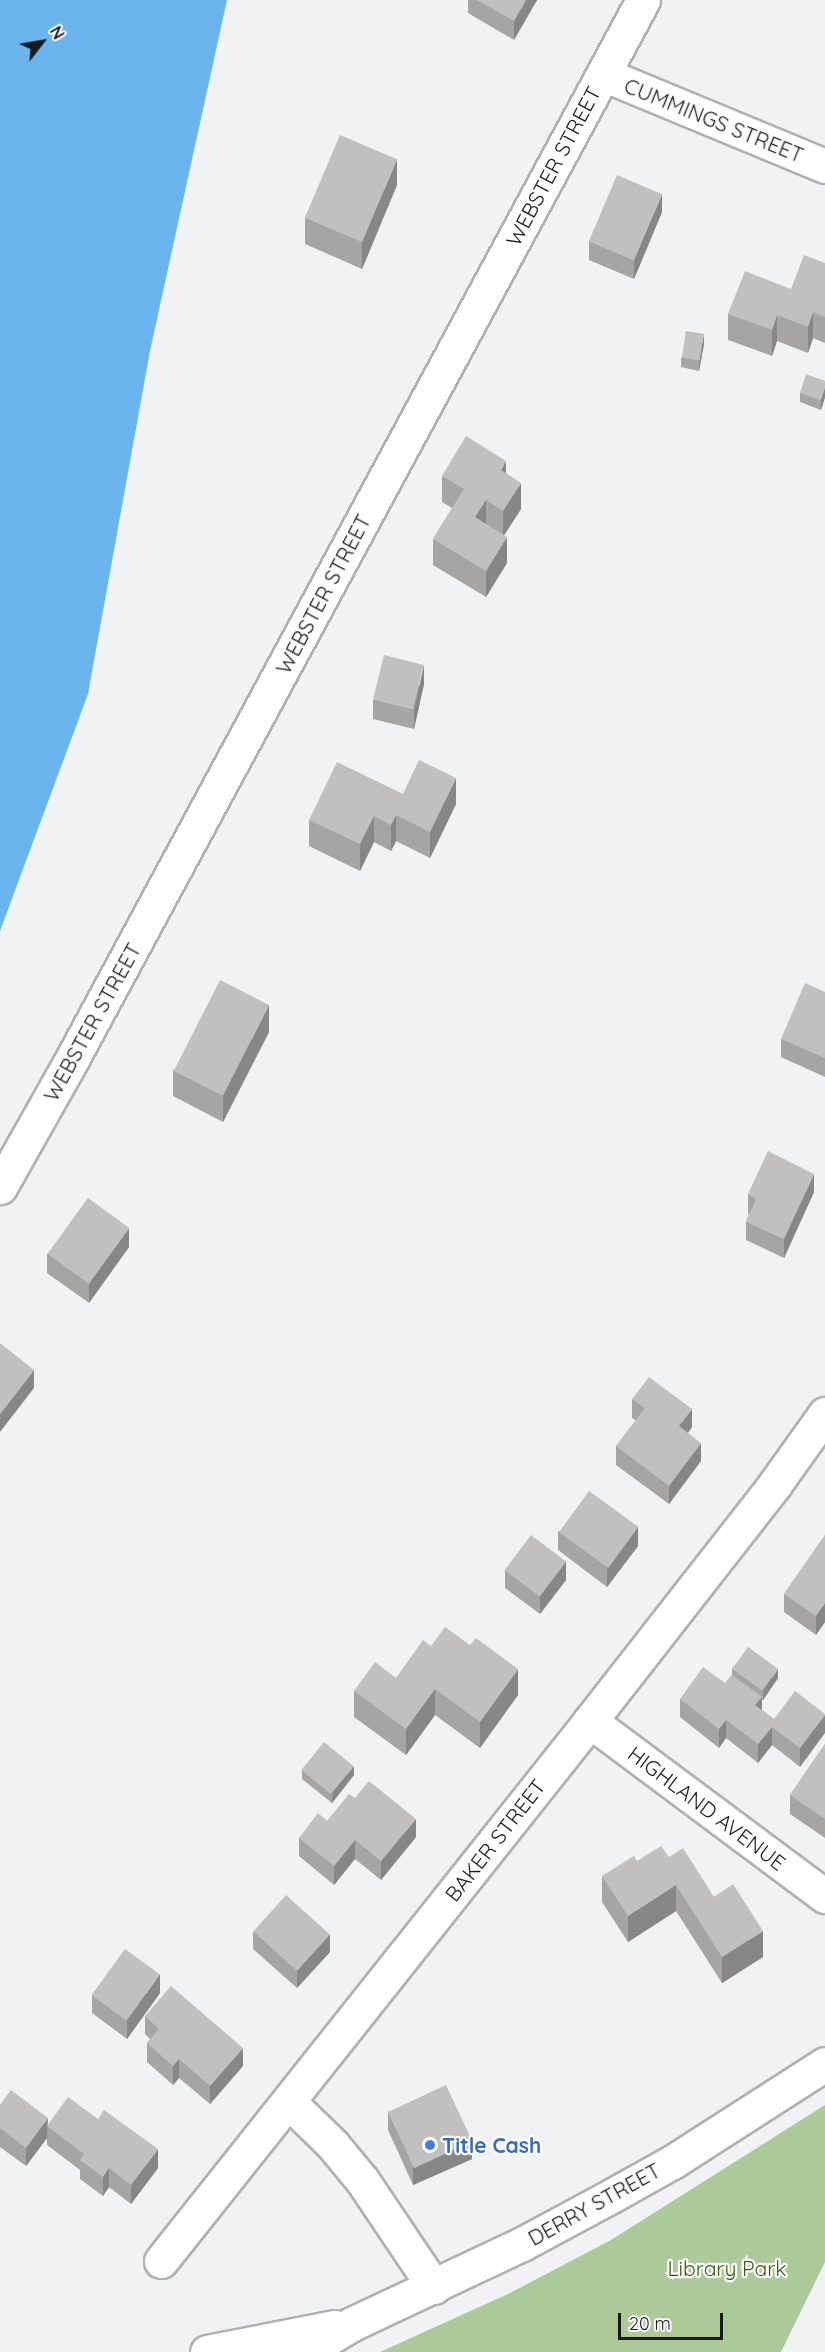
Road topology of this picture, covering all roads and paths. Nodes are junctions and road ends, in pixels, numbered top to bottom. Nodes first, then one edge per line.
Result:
1 (643, 0) edge
2 (603, 74) junction
3 (825, 166) edge
4 (0, 1187) edge
5 (825, 1414) edge
6 (590, 1721) junction
7 (825, 1896) edge
8 (825, 2064) edge
9 (289, 2102) junction
10 (161, 2261) dead end
11 (434, 2287) junction
12 (352, 2324) junction
13 (207, 2352) edge
14 (306, 2352) edge

1 - 2 street, WEBSTER STREET
2 - 3 street, CUMMINGS STREET
2 - 4 street, WEBSTER STREET
5 - 6 street, BAKER STREET
6 - 7 street, HIGHLAND AVENUE
6 - 9 street, BAKER STREET
8 - 11 street, DERRY STREET
9 - 10 street, BAKER STREET
9 - 11 street
11 - 12 street, DERRY STREET
12 - 13 street, DERRY STREET
12 - 14 street, DERRY STREET

